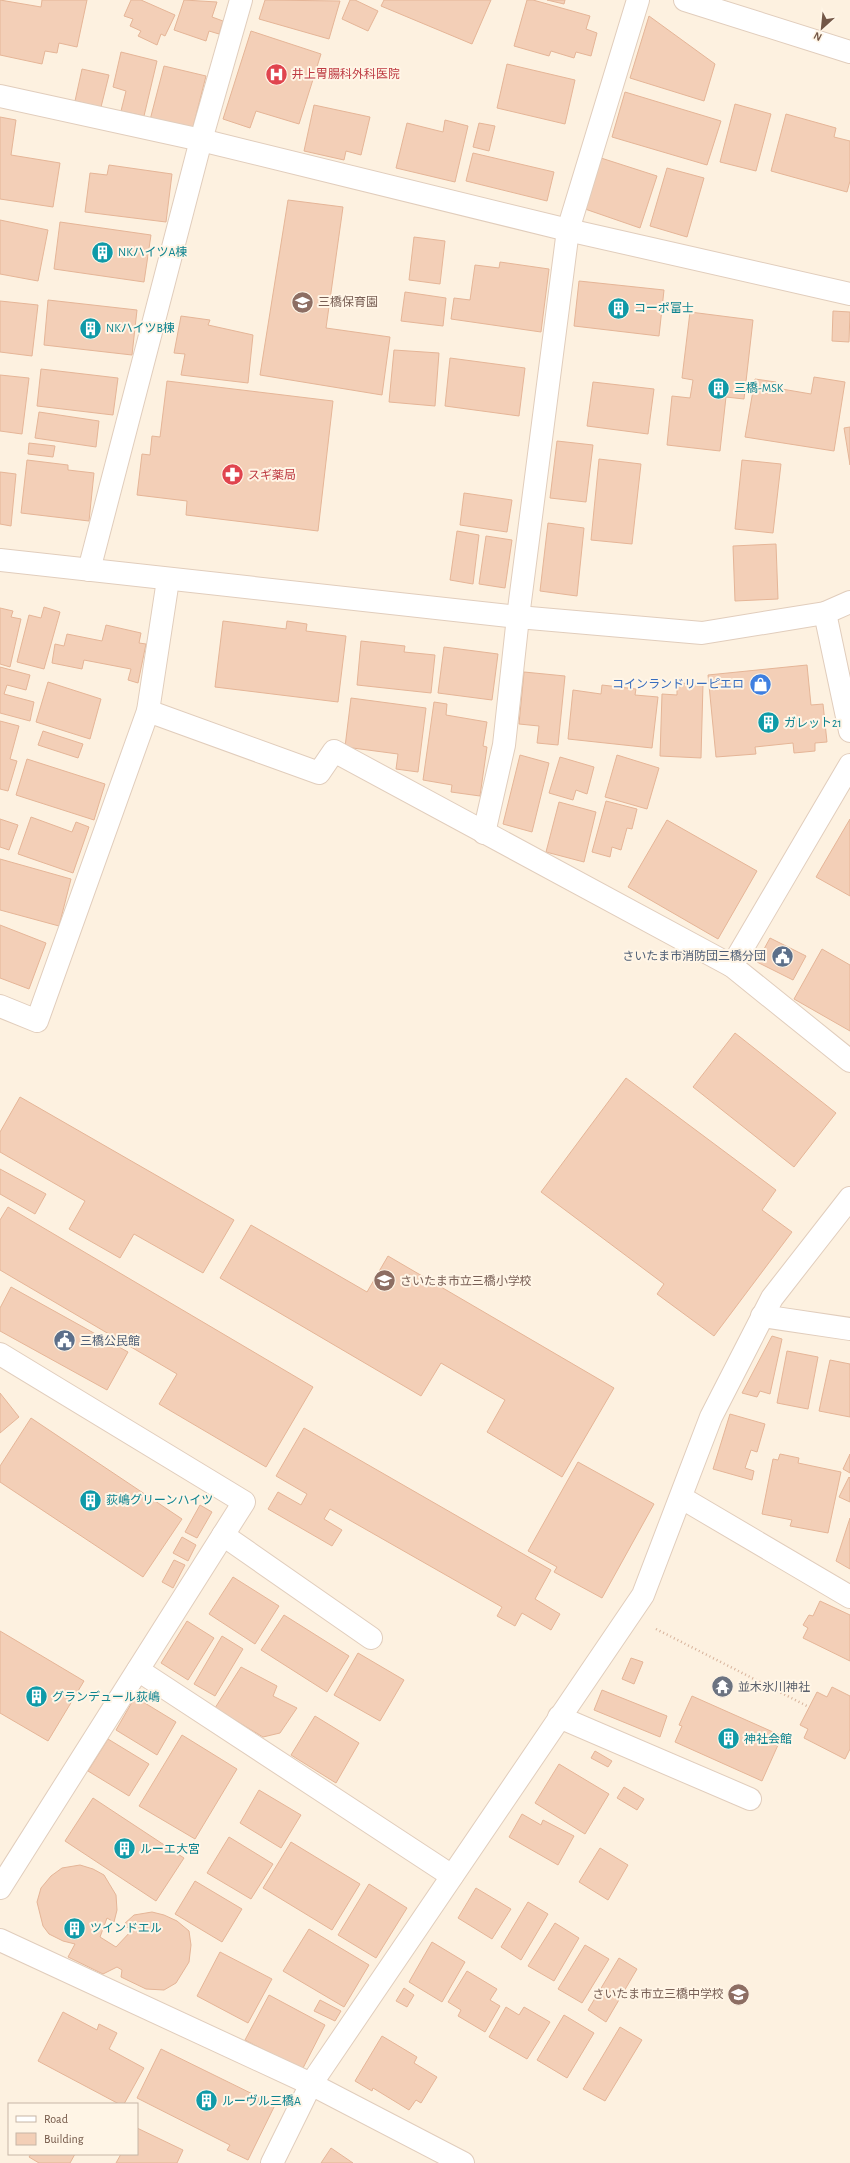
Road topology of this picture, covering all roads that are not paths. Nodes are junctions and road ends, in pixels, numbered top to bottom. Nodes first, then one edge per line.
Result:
1 (241, 0) edge
2 (638, 0) edge
3 (685, 0) edge
4 (850, 52) edge
5 (0, 96) edge
6 (201, 140) junction
7 (568, 230) junction
8 (850, 294) edge
9 (0, 560) edge
10 (90, 570) junction
11 (168, 580) junction
12 (850, 602) edge
13 (825, 613) junction
14 (518, 617) junction
15 (148, 712) junction
16 (850, 731) edge
17 (850, 765) edge
18 (484, 833) junction
19 (732, 966) junction
20 (0, 1006) edge
21 (850, 1061) edge
22 (850, 1198) edge
23 (762, 1316) junction
24 (850, 1329) edge
25 (0, 1354) edge
26 (682, 1498) junction
27 (223, 1535) junction
28 (850, 1597) edge
29 (371, 1638) dead end
30 (138, 1670) junction
31 (559, 1717) junction
32 (750, 1799) dead end
33 (452, 1876) junction
34 (0, 1888) edge
35 (0, 1940) edge
36 (311, 2084) junction
37 (272, 2163) edge
38 (463, 2163) edge

1 - 6 street
2 - 7 street
3 - 4 street
5 - 6 street
6 - 7 street
6 - 10 street
7 - 8 street
7 - 14 street
9 - 10 street
10 - 11 street
11 - 14 street
11 - 15 street
12 - 13 street
13 - 14 street
13 - 16 street
14 - 18 street
15 - 18 street
15 - 20 street
17 - 19 street
18 - 19 street
19 - 21 street
22 - 23 street
23 - 24 street
23 - 26 street
25 - 27 street
26 - 28 street
26 - 31 street
27 - 29 street
27 - 30 street
30 - 33 street
30 - 34 street
31 - 32 street
31 - 33 street
33 - 36 street
35 - 36 street
36 - 37 street
36 - 38 street

